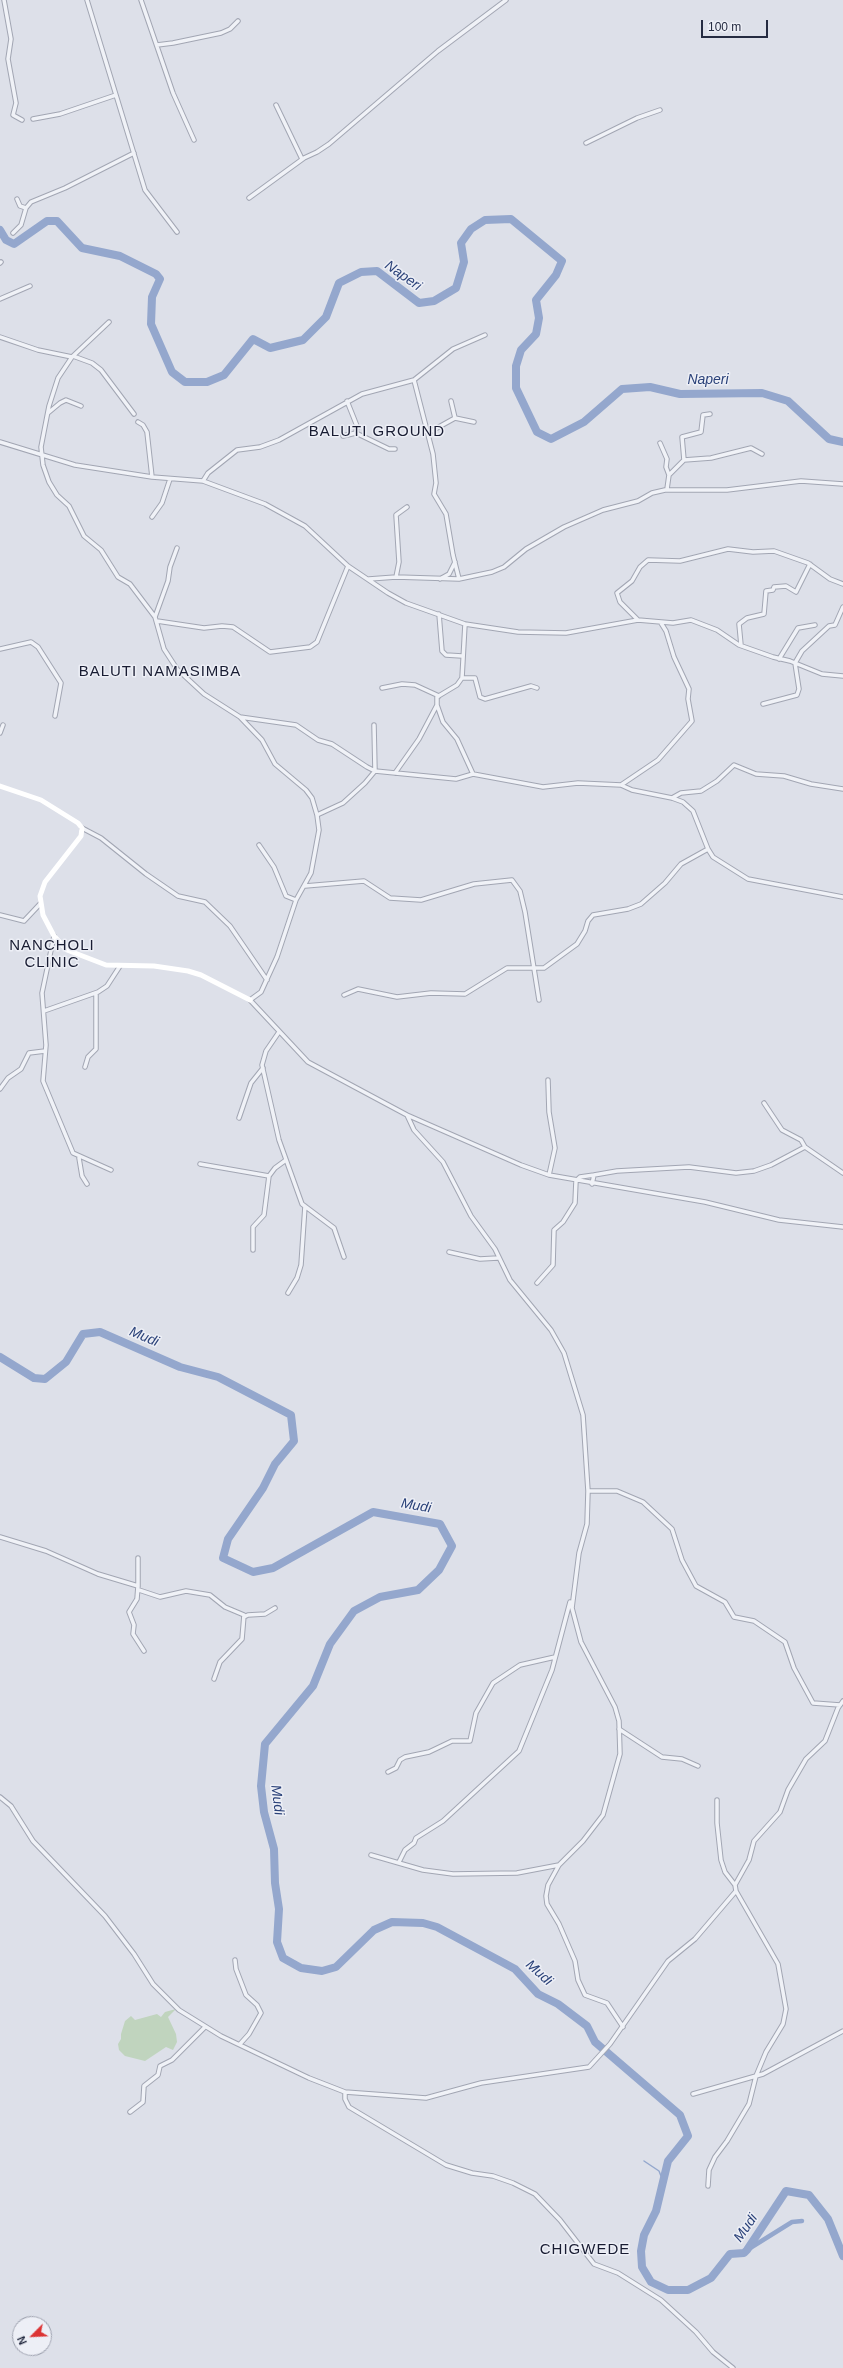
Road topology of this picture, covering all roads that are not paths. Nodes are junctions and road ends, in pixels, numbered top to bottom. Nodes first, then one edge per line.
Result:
1 (4, 0) edge
2 (87, 0) edge
3 (141, 0) edge
4 (506, 0) edge
5 (238, 21) dead end
6 (157, 45) junction
7 (116, 95) junction
8 (276, 105) dead end
9 (660, 110) dead end
10 (33, 119) dead end
11 (22, 120) dead end
12 (194, 140) dead end
13 (586, 143) dead end
14 (134, 153) junction
15 (302, 160) junction
16 (17, 198) dead end
17 (249, 198) dead end
18 (26, 208) junction
19 (177, 232) dead end
20 (13, 233) dead end
21 (30, 286) dead end
22 (0, 299) edge
23 (108, 322) dead end
24 (485, 335) dead end
25 (0, 337) edge
26 (72, 357) junction
27 (414, 380) junction
28 (347, 401) junction
29 (451, 402) dead end
30 (81, 406) dead end
31 (48, 413) junction
32 (134, 414) dead end
33 (710, 414) dead end
34 (455, 418) junction
35 (138, 422) dead end
36 (474, 422) dead end
37 (356, 433) junction
38 (428, 433) junction
39 (343, 436) dead end
40 (0, 442) edge
41 (660, 443) dead end
42 (395, 450) dead end
43 (41, 453) junction
44 (762, 454) dead end
45 (684, 460) junction
46 (669, 474) junction
47 (152, 478) junction
48 (170, 479) junction
49 (203, 481) junction
50 (843, 484) edge
51 (667, 489) junction
52 (407, 507) dead end
53 (152, 517) dead end
54 (177, 548) dead end
55 (454, 562) junction
56 (810, 564) junction
57 (348, 566) junction
58 (396, 577) junction
59 (369, 579) junction
60 (459, 579) junction
61 (439, 580) junction
62 (843, 584) edge
63 (843, 607) edge
64 (439, 614) junction
65 (156, 619) junction
66 (638, 620) junction
67 (661, 622) junction
68 (464, 624) junction
69 (815, 625) dead end
70 (741, 645) junction
71 (0, 649) edge
72 (462, 656) junction
73 (779, 659) junction
74 (795, 663) junction
75 (843, 676) edge
76 (462, 678) junction
77 (382, 688) dead end
78 (537, 688) dead end
79 (439, 696) junction
80 (763, 704) dead end
81 (437, 705) junction
82 (54, 716) dead end
83 (240, 717) junction
84 (3, 725) dead end
85 (374, 725) dead end
86 (0, 734) edge
87 (375, 771) junction
88 (395, 773) junction
89 (472, 774) junction
90 (621, 785) junction
91 (0, 786) edge
92 (843, 789) edge
93 (672, 798) junction
94 (317, 815) junction
95 (82, 828) junction
96 (259, 845) dead end
97 (708, 850) junction
98 (305, 886) junction
99 (843, 897) edge
100 (296, 900) junction
101 (40, 904) junction
102 (0, 915) edge
103 (54, 936) junction
104 (120, 966) junction
105 (533, 968) junction
106 (267, 980) junction
107 (96, 993) junction
108 (344, 995) dead end
109 (250, 1000) junction
110 (539, 1000) dead end
111 (44, 1011) junction
112 (279, 1032) junction
113 (45, 1051) junction
114 (85, 1067) dead end
115 (263, 1068) junction
116 (548, 1080) dead end
117 (0, 1089) edge
118 (764, 1103) dead end
119 (407, 1115) junction
120 (239, 1118) dead end
121 (805, 1147) junction
122 (79, 1158) junction
123 (286, 1160) junction
124 (200, 1164) dead end
125 (111, 1170) dead end
126 (843, 1173) edge
127 (549, 1175) junction
128 (594, 1175) junction
129 (269, 1176) junction
130 (576, 1181) junction
131 (87, 1184) dead end
132 (592, 1184) junction
133 (304, 1206) junction
134 (843, 1227) edge
135 (253, 1250) dead end
136 (449, 1252) dead end
137 (344, 1257) dead end
138 (498, 1258) junction
139 (537, 1283) dead end
140 (288, 1293) dead end
141 (588, 1491) junction
142 (0, 1537) edge
143 (138, 1558) dead end
144 (139, 1588) junction
145 (572, 1597) junction
146 (275, 1608) dead end
147 (244, 1617) junction
148 (144, 1651) dead end
149 (555, 1657) junction
150 (214, 1679) dead end
151 (843, 1701) edge
152 (840, 1705) junction
153 (619, 1728) junction
154 (698, 1766) dead end
155 (388, 1772) dead end
156 (0, 1797) edge
157 (717, 1800) dead end
158 (371, 1855) dead end
159 (399, 1862) junction
160 (559, 1865) junction
161 (735, 1885) junction
162 (736, 1891) junction
163 (235, 1960) dead end
164 (205, 2027) junction
165 (623, 2027) junction
166 (843, 2031) edge
167 (240, 2044) junction
168 (756, 2076) junction
169 (345, 2092) junction
170 (693, 2094) dead end
171 (130, 2112) dead end
172 (708, 2186) dead end
173 (734, 2368) edge

1 - 11 street
2 - 7 street
3 - 6 street
4 - 15 street
5 - 6 street
6 - 12 street
7 - 10 street
7 - 14 street
8 - 15 street
9 - 13 street
14 - 18 street
14 - 19 street
15 - 17 street
16 - 18 street
18 - 20 street
21 - 22 street
23 - 26 street
24 - 27 street
25 - 26 street
26 - 31 street
26 - 32 street
27 - 28 street
27 - 38 street
28 - 37 street
28 - 49 street
29 - 34 street
30 - 31 street
31 - 43 street
33 - 45 street
34 - 36 street
34 - 38 street
35 - 47 street
37 - 39 street
37 - 42 street
38 - 55 street
40 - 43 street
41 - 46 street
43 - 47 street
43 - 65 street
44 - 45 street
45 - 46 street
46 - 51 street
47 - 48 street
48 - 49 street
48 - 53 street
49 - 57 street
50 - 51 street
51 - 60 street
52 - 58 street
54 - 65 street
55 - 60 street
55 - 61 street
56 - 62 street
56 - 66 street
56 - 70 street
57 - 59 street
57 - 65 street
58 - 59 street
58 - 61 street
59 - 64 street
60 - 61 street
63 - 74 street
64 - 68 street
64 - 72 street
65 - 83 street
66 - 67 street
66 - 68 street
67 - 70 street
67 - 90 street
68 - 72 street
69 - 73 street
70 - 73 street
71 - 82 street
72 - 76 street
73 - 74 street
74 - 75 street
74 - 80 street
76 - 78 street
76 - 79 street
77 - 79 street
79 - 81 street
81 - 88 street
81 - 89 street
83 - 87 street
83 - 94 street
84 - 86 street
85 - 87 street
87 - 88 street
87 - 94 street
88 - 89 street
89 - 90 street
90 - 93 street
91 - 95 street
92 - 93 street
93 - 97 street
94 - 98 street
95 - 101 street
95 - 106 street
96 - 100 street
97 - 99 street
97 - 105 street
98 - 100 street
98 - 105 street
100 - 106 street
101 - 102 street
101 - 103 street
103 - 104 street
103 - 111 street
104 - 107 street
104 - 109 street
105 - 108 street
105 - 110 street
106 - 109 street
107 - 111 street
107 - 114 street
109 - 112 street
111 - 113 street
112 - 115 street
112 - 119 street
113 - 117 street
113 - 122 street
115 - 120 street
115 - 123 street
116 - 127 street
118 - 121 street
119 - 127 street
119 - 138 street
121 - 126 street
121 - 128 street
122 - 125 street
122 - 131 street
123 - 129 street
123 - 133 street
124 - 129 street
127 - 130 street
128 - 130 street
128 - 132 street
129 - 135 street
130 - 132 street
130 - 139 street
132 - 134 street
133 - 137 street
133 - 140 street
136 - 138 street
138 - 141 street
141 - 145 street
141 - 152 street
142 - 144 street
143 - 144 street
144 - 147 street
144 - 148 street
145 - 149 street
145 - 153 street
146 - 147 street
147 - 150 street
149 - 155 street
149 - 159 street
151 - 152 street
152 - 161 street
153 - 154 street
153 - 160 street
156 - 164 street
157 - 161 street
158 - 159 street
159 - 160 street
160 - 165 street
161 - 162 street
162 - 165 street
162 - 168 street
163 - 167 street
164 - 167 street
164 - 171 street
165 - 169 street
166 - 168 street
167 - 169 street
168 - 170 street
168 - 172 street
169 - 173 street

